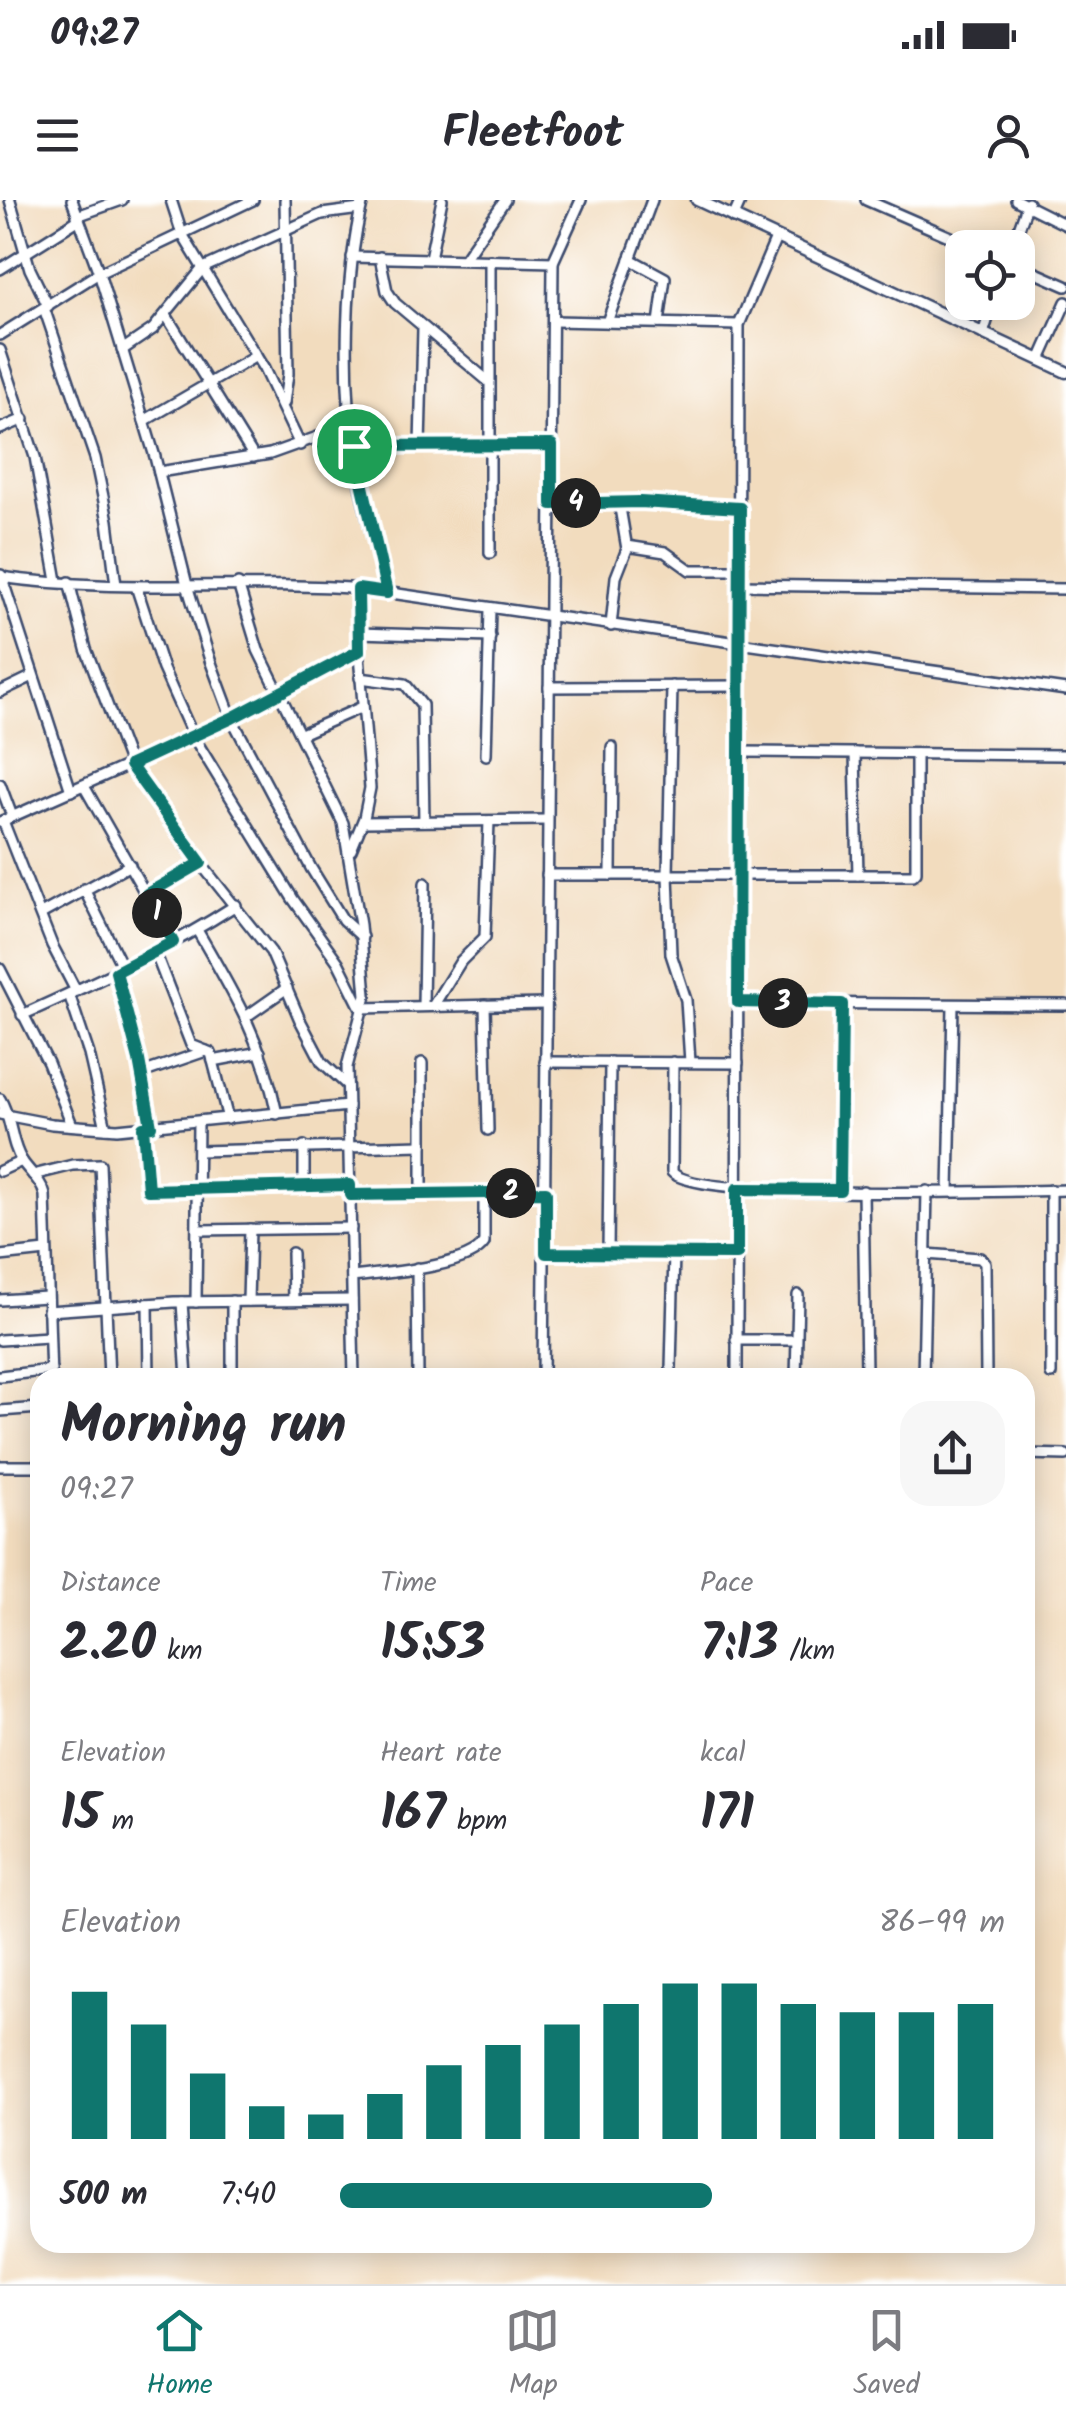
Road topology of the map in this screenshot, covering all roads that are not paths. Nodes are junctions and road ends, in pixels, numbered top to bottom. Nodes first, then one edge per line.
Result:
1 (10, 200) edge
2 (72, 200) edge
3 (122, 200) edge
4 (171, 200) edge
5 (254, 200) edge
6 (285, 200) edge
7 (442, 200) edge
8 (505, 200) edge
9 (581, 200) edge
10 (652, 200) edge
11 (697, 200) edge
12 (742, 200) edge
13 (866, 200) edge
14 (1016, 200) edge
15 (1028, 203) edge
16 (362, 204) edge
17 (15, 217) junction
18 (78, 218) junction
19 (733, 218) junction
20 (0, 221) edge
21 (1066, 225) edge
22 (283, 230) junction
23 (1018, 230) edge
24 (182, 234) junction
25 (945, 234) edge
26 (776, 238) junction
27 (26, 255) junction
28 (352, 257) junction
29 (380, 257) junction
30 (430, 258) junction
31 (464, 259) junction
32 (630, 259) junction
33 (490, 260) junction
34 (553, 262) junction
35 (202, 268) junction
36 (0, 269) edge
37 (1035, 272) edge
38 (99, 273) junction
39 (1066, 286) edge
40 (1066, 302) edge
41 (46, 307) junction
42 (166, 315) junction
43 (988, 320) edge
44 (554, 322) junction
45 (607, 322) junction
46 (659, 323) junction
47 (739, 325) junction
48 (424, 328) junction
49 (983, 334) junction
50 (0, 335) edge
51 (0, 350) edge
52 (122, 350) junction
53 (256, 356) junction
54 (1040, 360) junction
55 (1066, 372) edge
56 (488, 381) junction
57 (210, 384) junction
58 (284, 406) junction
59 (24, 419) junction
60 (144, 421) junction
61 (352, 425) junction
62 (0, 429) edge
63 (300, 444) junction
64 (490, 445) junction
65 (552, 445) junction
66 (354, 446) junction
67 (420, 446) junction
68 (254, 456) junction
69 (159, 472) junction
70 (620, 502) junction
71 (552, 504) junction
72 (740, 508) junction
73 (626, 546) junction
74 (490, 553) dead end
75 (740, 570) junction
76 (0, 575) edge
77 (56, 581) junction
78 (69, 582) junction
79 (238, 584) junction
80 (116, 585) junction
81 (187, 585) junction
82 (740, 585) junction
83 (136, 586) junction
84 (358, 589) junction
85 (1066, 589) edge
86 (387, 593) junction
87 (490, 610) junction
88 (549, 618) junction
89 (611, 626) junction
90 (358, 633) junction
91 (490, 637) junction
92 (740, 642) junction
93 (359, 651) junction
94 (33, 676) junction
95 (360, 678) junction
96 (672, 686) junction
97 (740, 686) junction
98 (548, 687) junction
99 (1066, 690) edge
100 (0, 692) edge
101 (277, 692) junction
102 (362, 707) junction
103 (232, 718) junction
104 (301, 734) junction
105 (193, 736) junction
106 (612, 747) dead end
107 (739, 752) junction
108 (855, 753) junction
109 (916, 754) junction
110 (486, 755) dead end
111 (1066, 755) edge
112 (130, 765) junction
113 (0, 784) edge
114 (84, 786) junction
115 (71, 791) junction
116 (5, 820) edge
117 (489, 820) junction
118 (548, 820) junction
119 (362, 822) junction
120 (424, 822) junction
121 (350, 852) junction
122 (201, 863) junction
123 (130, 865) junction
124 (668, 874) junction
125 (738, 874) junction
126 (858, 874) junction
127 (547, 875) junction
128 (612, 875) junction
129 (425, 883) dead end
130 (84, 889) junction
131 (147, 894) junction
132 (236, 905) junction
133 (40, 914) junction
134 (197, 930) junction
135 (362, 937) junction
136 (173, 942) junction
137 (155, 952) junction
138 (0, 969) edge
139 (120, 970) junction
140 (287, 988) junction
141 (73, 992) junction
142 (738, 1002) junction
143 (545, 1004) junction
144 (842, 1004) junction
145 (953, 1004) junction
146 (484, 1005) junction
147 (428, 1006) junction
148 (1066, 1006) edge
149 (362, 1008) junction
150 (22, 1014) junction
151 (247, 1016) junction
152 (208, 1050) junction
153 (260, 1052) junction
154 (213, 1061) junction
155 (545, 1062) junction
156 (610, 1062) junction
157 (672, 1062) junction
158 (690, 1062) junction
159 (738, 1063) junction
160 (422, 1064) dead end
161 (142, 1073) junction
162 (348, 1085) junction
163 (0, 1099) edge
164 (348, 1106) junction
165 (277, 1114) junction
166 (5, 1115) edge
167 (228, 1119) junction
168 (198, 1122) junction
169 (72, 1126) junction
170 (147, 1127) junction
171 (106, 1128) junction
172 (488, 1130) dead end
173 (349, 1144) junction
174 (422, 1144) junction
175 (304, 1146) junction
176 (199, 1151) junction
177 (22, 1161) junction
178 (0, 1171) edge
179 (34, 1175) junction
180 (304, 1186) junction
181 (199, 1187) junction
182 (737, 1189) junction
183 (350, 1190) junction
184 (840, 1190) junction
185 (1051, 1190) junction
186 (1066, 1190) edge
187 (862, 1191) junction
188 (950, 1191) junction
189 (546, 1192) junction
190 (927, 1192) junction
191 (484, 1193) junction
192 (422, 1194) junction
193 (351, 1228) junction
194 (250, 1229) junction
195 (198, 1230) junction
196 (46, 1251) junction
197 (292, 1253) dead end
198 (546, 1253) junction
199 (608, 1253) junction
200 (674, 1254) junction
201 (737, 1254) junction
202 (926, 1254) junction
203 (0, 1256) edge
204 (418, 1268) junction
205 (352, 1276) junction
206 (798, 1294) dead end
207 (47, 1297) junction
208 (0, 1300) edge
209 (293, 1300) junction
210 (352, 1300) junction
211 (232, 1301) junction
212 (248, 1301) junction
213 (182, 1302) junction
214 (196, 1302) junction
215 (148, 1304) junction
216 (103, 1307) junction
217 (48, 1311) junction
218 (49, 1337) junction
219 (0, 1340) edge
220 (736, 1340) junction
221 (796, 1340) junction
222 (51, 1368) edge
223 (107, 1368) edge
224 (149, 1368) edge
225 (187, 1368) edge
226 (232, 1368) edge
227 (354, 1368) edge
228 (418, 1368) edge
229 (543, 1368) edge
230 (671, 1368) dead end
231 (736, 1368) edge
232 (796, 1368) edge
233 (866, 1368) edge
234 (923, 1368) edge
235 (986, 1368) edge
236 (1051, 1374) dead end
237 (30, 1375) edge
238 (0, 1376) edge
239 (30, 1409) edge
240 (0, 1411) edge
241 (1035, 1454) edge
242 (1066, 1455) edge
243 (0, 1466) edge
244 (30, 1466) edge

1 - 17 street
2 - 18 street
3 - 18 street
4 - 24 street
5 - 24 street
6 - 22 street
7 - 30 street
8 - 31 street
9 - 34 street
10 - 32 street
11 - 19 street
12 - 19 street
13 - 25 street
14 - 15 street
15 - 21 street
15 - 23 street
16 - 22 street
16 - 28 street
17 - 20 street
17 - 27 street
18 - 27 street
18 - 38 street
19 - 26 street
22 - 35 street
22 - 58 street
24 - 35 street
24 - 38 street
26 - 47 street
26 - 49 street
27 - 36 street
27 - 41 street
28 - 29 street
28 - 61 street
29 - 30 street
29 - 48 street
30 - 31 street
31 - 33 street
32 - 45 street
32 - 46 street
33 - 34 street
33 - 56 street
34 - 44 street
35 - 42 street
35 - 53 street
37 - 39 street
38 - 41 street
38 - 52 street
40 - 54 street
41 - 50 street
41 - 80 street
42 - 52 street
42 - 57 street
43 - 49 street
44 - 45 street
44 - 65 street
45 - 46 street
46 - 47 street
47 - 72 street
48 - 56 street
48 - 67 street
49 - 54 street
51 - 59 street
52 - 60 street
53 - 57 street
53 - 58 street
54 - 55 street
56 - 64 street
57 - 60 street
57 - 68 street
58 - 63 street
59 - 62 street
59 - 77 street
60 - 69 street
61 - 63 street
61 - 66 street
63 - 68 street
64 - 65 street
64 - 67 street
64 - 74 street
65 - 71 street
66 - 67 street
66 - 86 street
68 - 69 street
69 - 81 street
70 - 71 street
70 - 72 street
70 - 73 street
71 - 88 street
72 - 75 street
73 - 75 street
73 - 89 street
75 - 82 street
76 - 77 street
76 - 94 street
77 - 78 street
78 - 80 street
78 - 112 street
79 - 81 street
79 - 84 street
79 - 101 street
80 - 83 street
81 - 83 street
81 - 103 street
82 - 85 street
82 - 92 street
83 - 105 street
84 - 86 street
84 - 90 street
86 - 87 street
87 - 88 street
87 - 91 street
88 - 89 street
88 - 98 street
89 - 92 street
90 - 91 street
90 - 93 street
91 - 110 street
92 - 97 street
92 - 99 street
93 - 95 street
93 - 101 street
94 - 100 street
94 - 115 street
95 - 102 street
95 - 120 street
96 - 97 street
96 - 98 street
96 - 124 street
97 - 107 street
98 - 118 street
101 - 103 street
101 - 104 street
102 - 104 street
102 - 119 street
103 - 105 street
103 - 135 street
104 - 121 street
105 - 112 street
105 - 149 street
106 - 128 street
107 - 108 street
107 - 125 street
108 - 109 street
108 - 126 street
109 - 111 street
109 - 126 street
112 - 114 street
112 - 122 street
113 - 116 street
114 - 115 street
114 - 123 street
115 - 116 street
116 - 133 street
117 - 118 street
117 - 120 street
117 - 147 street
118 - 127 street
119 - 120 street
119 - 121 street
121 - 135 street
122 - 131 street
122 - 132 street
123 - 130 street
123 - 131 street
124 - 125 street
124 - 128 street
124 - 158 street
125 - 126 street
125 - 142 street
127 - 128 street
127 - 143 street
129 - 147 street
130 - 133 street
130 - 139 street
131 - 136 street
132 - 134 street
132 - 140 street
133 - 141 street
134 - 136 street
134 - 151 street
135 - 149 street
136 - 137 street
137 - 139 street
137 - 152 street
138 - 150 street
139 - 141 street
139 - 161 street
140 - 151 street
140 - 162 street
141 - 150 street
141 - 171 street
142 - 144 street
142 - 159 street
143 - 146 street
143 - 155 street
144 - 145 street
144 - 184 street
145 - 148 street
145 - 188 street
146 - 147 street
146 - 172 street
147 - 149 street
149 - 162 street
150 - 169 street
151 - 153 street
152 - 154 street
152 - 161 street
153 - 154 street
153 - 165 street
154 - 167 street
155 - 156 street
155 - 189 street
156 - 157 street
156 - 199 street
157 - 158 street
157 - 182 street
158 - 159 street
159 - 182 street
160 - 174 street
161 - 170 street
162 - 164 street
163 - 166 street
164 - 165 street
164 - 173 street
165 - 167 street
166 - 169 street
166 - 177 street
167 - 168 street
168 - 170 street
168 - 176 street
169 - 171 street
170 - 171 street
170 - 181 street
173 - 174 street
173 - 175 street
173 - 183 street
174 - 192 street
175 - 176 street
175 - 180 street
176 - 181 street
177 - 178 street
177 - 179 street
179 - 196 street
179 - 216 street
180 - 181 street
180 - 183 street
181 - 195 street
182 - 184 street
182 - 201 street
183 - 192 street
183 - 193 street
184 - 187 street
185 - 186 street
185 - 188 street
185 - 236 street
187 - 190 street
187 - 233 street
188 - 190 street
189 - 191 street
189 - 198 street
190 - 202 street
191 - 192 street
191 - 204 street
193 - 194 street
193 - 205 street
194 - 195 street
194 - 212 street
195 - 214 street
196 - 203 street
196 - 207 street
197 - 209 street
198 - 199 street
198 - 229 street
199 - 200 street
200 - 201 street
200 - 230 street
201 - 220 street
202 - 234 street
202 - 235 street
204 - 205 street
204 - 228 street
205 - 210 street
206 - 221 street
207 - 208 street
207 - 217 street
209 - 210 street
209 - 212 street
210 - 227 street
211 - 212 street
211 - 214 street
211 - 226 street
213 - 214 street
213 - 215 street
213 - 225 street
215 - 216 street
215 - 224 street
216 - 217 street
216 - 223 street
217 - 218 street
218 - 219 street
218 - 222 street
220 - 221 street
220 - 231 street
221 - 232 street
237 - 238 street
239 - 240 street
241 - 242 street
243 - 244 street

